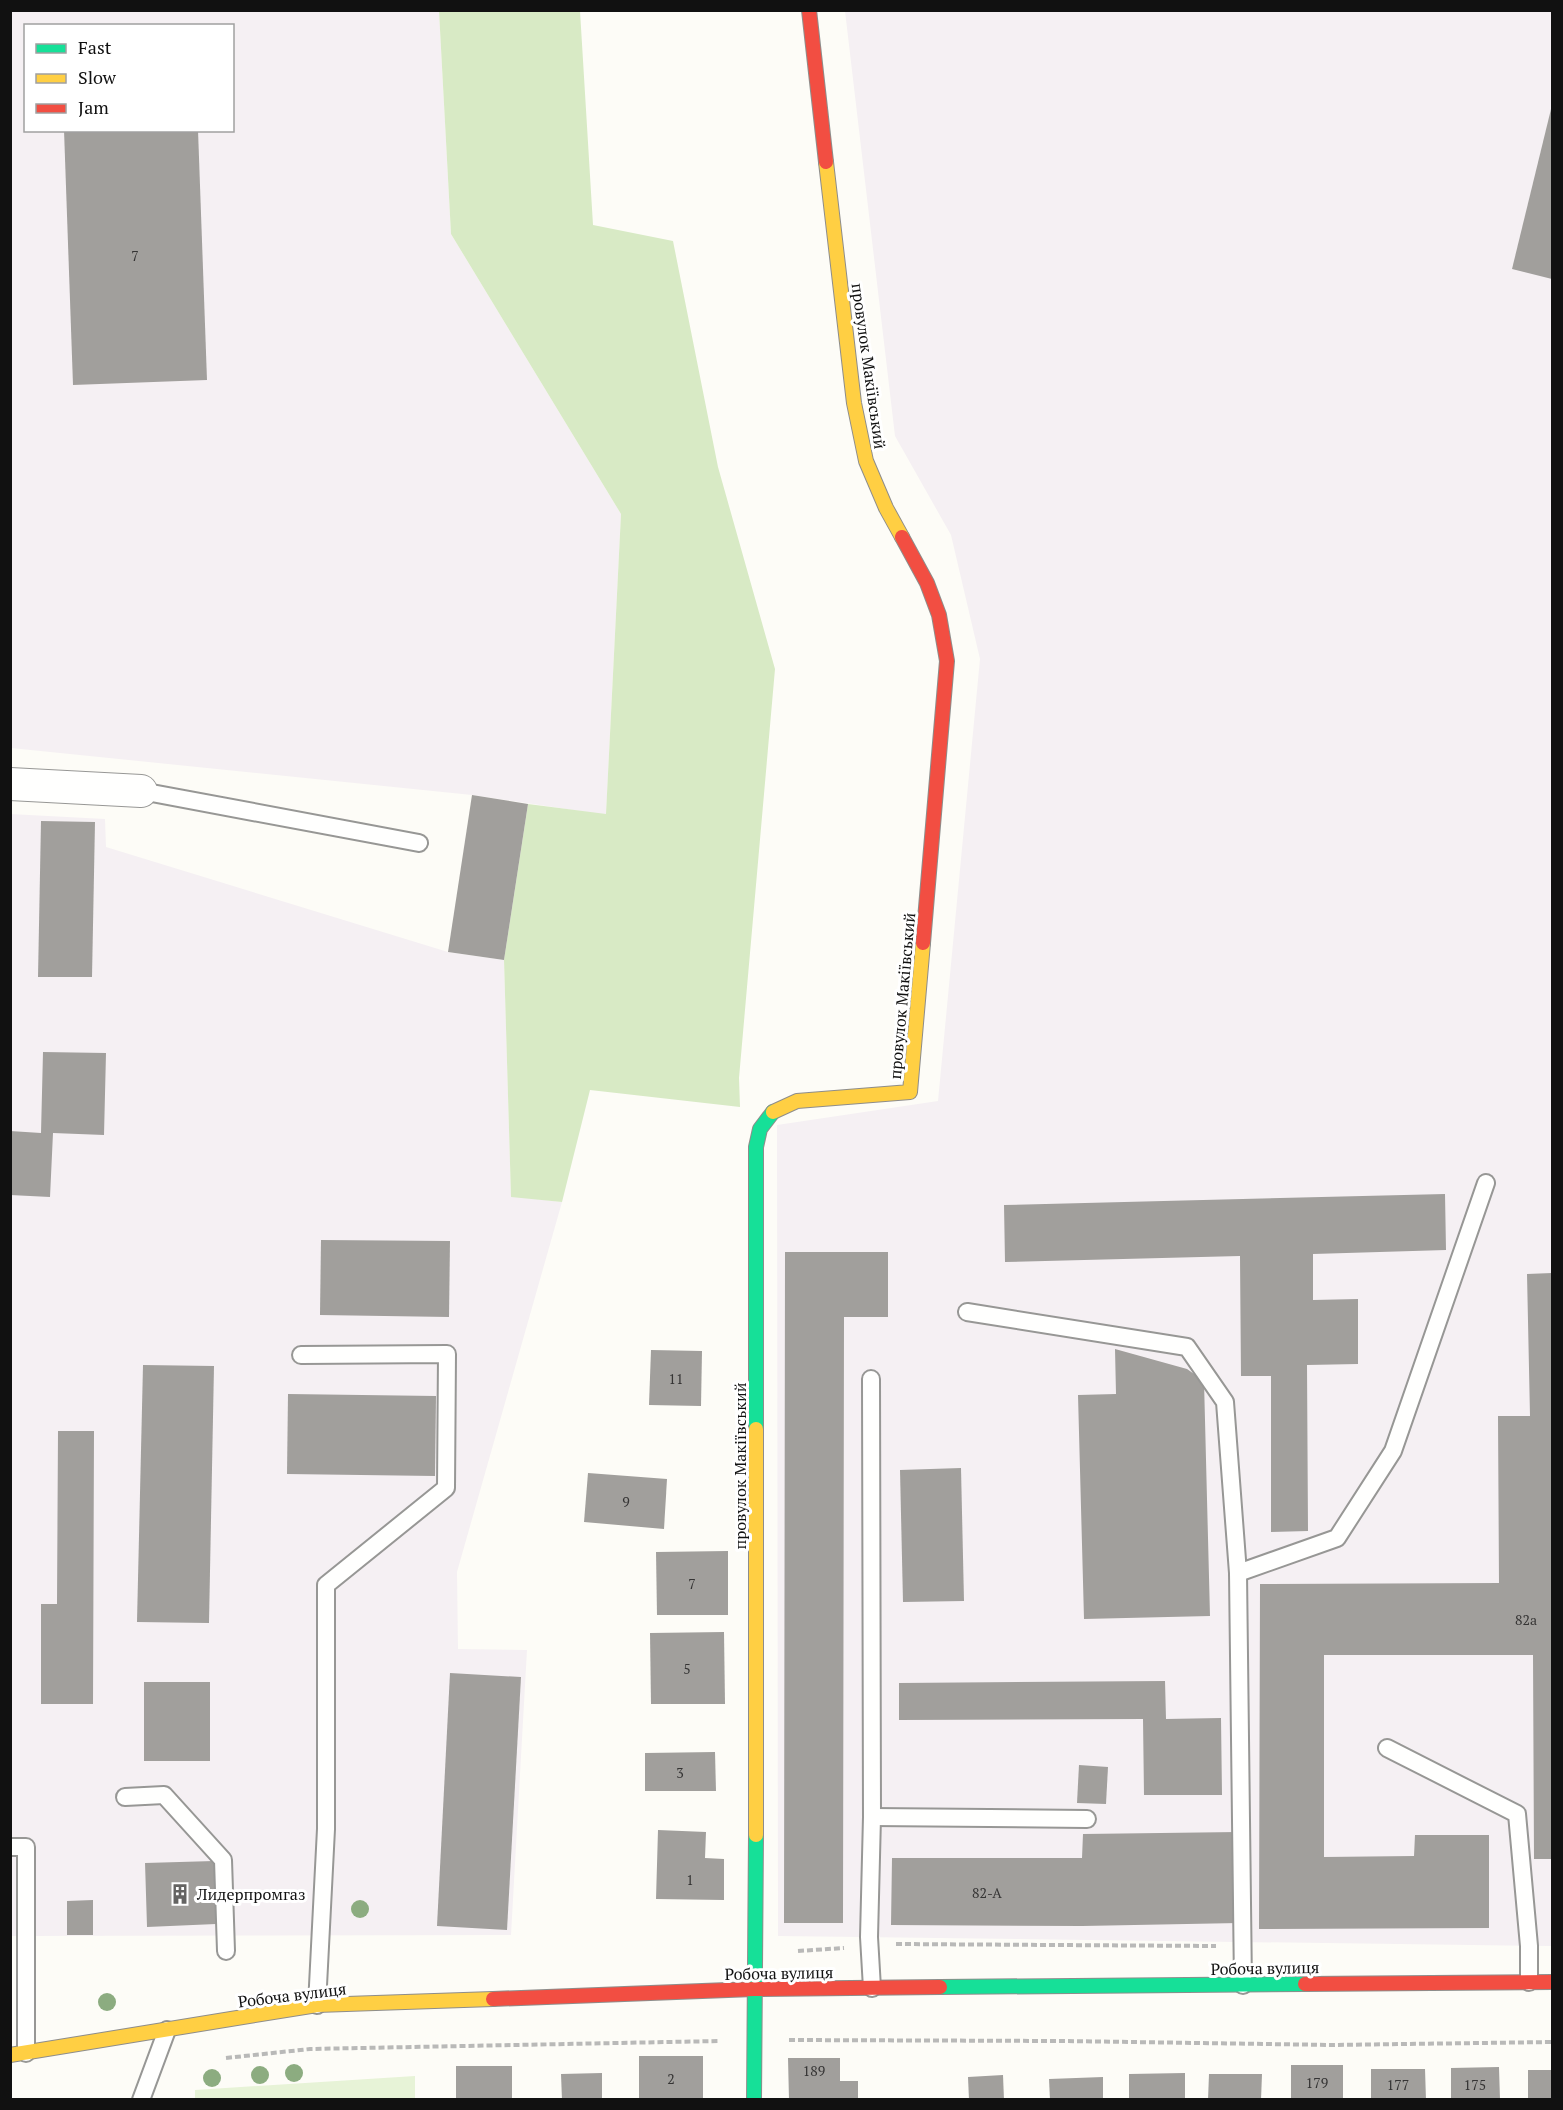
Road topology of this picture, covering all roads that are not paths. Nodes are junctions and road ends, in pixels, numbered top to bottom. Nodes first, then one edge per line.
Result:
1 (809, 10) edge
2 (10, 784) edge
3 (141, 791) joint
4 (419, 843) dead end
5 (1486, 1183) dead end
6 (967, 1312) dead end
7 (301, 1355) dead end
8 (871, 1379) dead end
9 (1238, 1573) junction
10 (1387, 1748) dead end
11 (125, 1797) dead end
12 (872, 1818) junction
13 (1087, 1819) dead end
14 (10, 1847) edge
15 (226, 1951) dead end
16 (1529, 1982) junction
17 (1552, 1982) edge
18 (1243, 1985) junction
19 (872, 1988) junction
20 (754, 1989) junction
21 (317, 2005) junction
22 (167, 2030) junction
23 (18, 2054) edge
24 (141, 2100) edge
25 (754, 2100) edge

1 - 20 street, провулок Макіївський
2 - 3 street
3 - 4 lane
5 - 9 lane
6 - 9 lane
7 - 21 lane
8 - 12 lane
9 - 18 lane
10 - 16 lane
11 - 15 lane
12 - 13 lane
12 - 19 lane
14 - 23 lane
16 - 17 street, Робоча вулиця
16 - 18 street, Робоча вулиця
18 - 19 street, Робоча вулиця
19 - 20 street, Робоча вулиця
20 - 21 street, Робоча вулиця
20 - 25 street
21 - 22 street, Робоча вулиця
22 - 23 street, Робоча вулиця
22 - 24 lane

